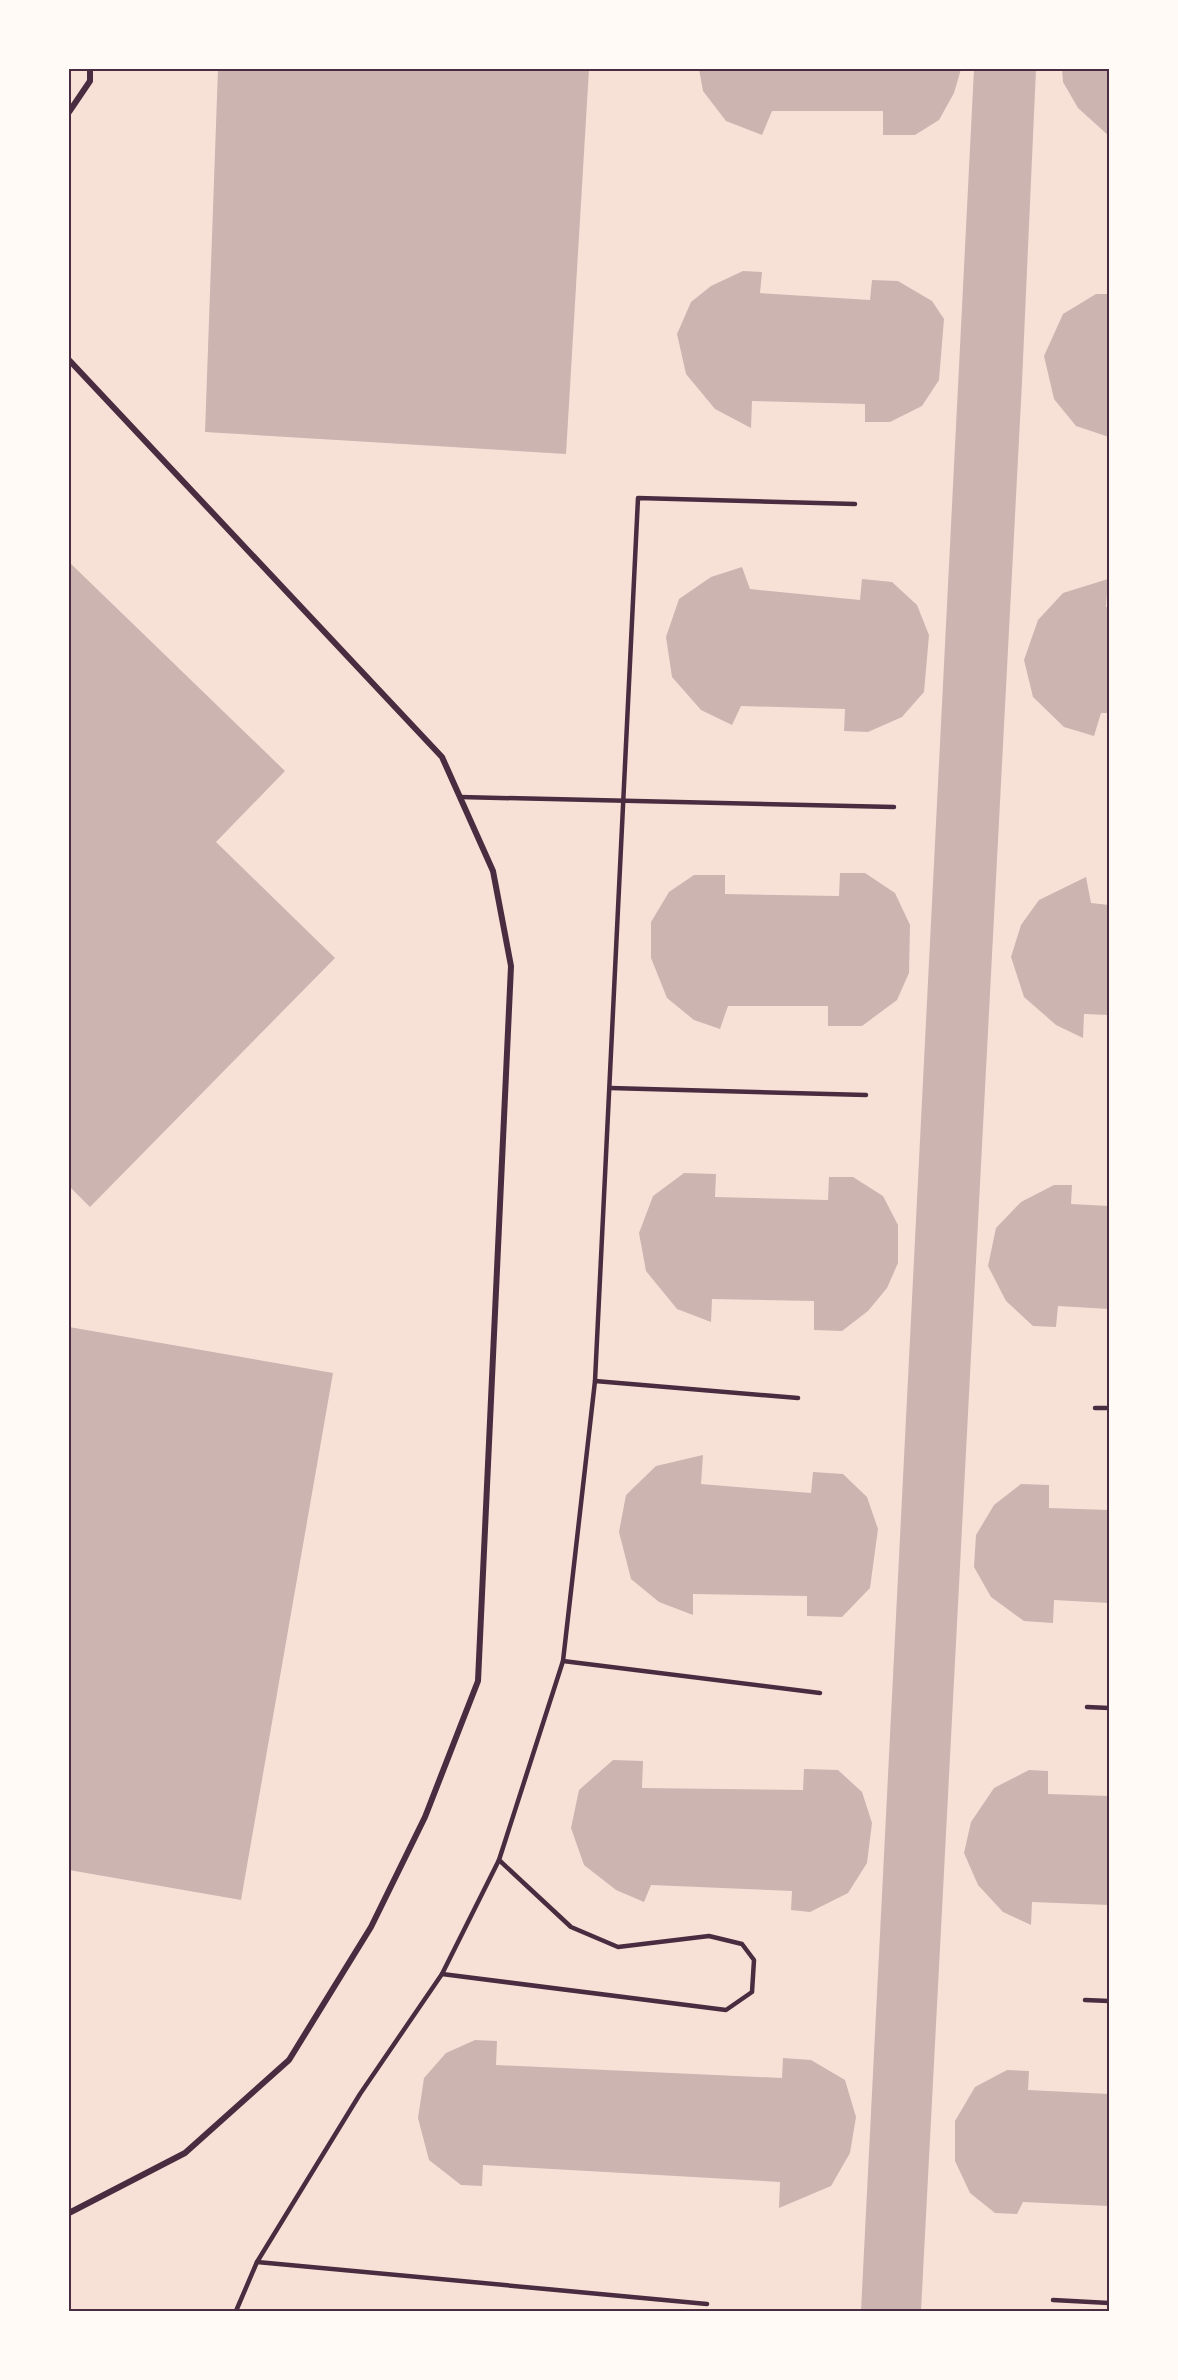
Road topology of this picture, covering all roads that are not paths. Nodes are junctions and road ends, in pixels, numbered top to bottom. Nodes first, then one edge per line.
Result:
1 (90, 69) edge
2 (69, 112) edge
3 (69, 360) edge
4 (855, 504) dead end
5 (460, 797) junction
6 (624, 801) junction
7 (894, 807) dead end
8 (610, 1088) junction
9 (866, 1095) dead end
10 (595, 1381) junction
11 (798, 1398) dead end
12 (1095, 1408) dead end
13 (1109, 1408) edge
14 (563, 1660) junction
15 (820, 1693) dead end
16 (1087, 1707) dead end
17 (1109, 1708) edge
18 (499, 1860) junction
19 (442, 1974) junction
20 (1085, 2000) dead end
21 (1109, 2001) edge
22 (69, 2213) edge
23 (258, 2262) junction
24 (1053, 2300) dead end
25 (1109, 2303) edge
26 (707, 2304) dead end
27 (236, 2311) edge

1 - 2 street
3 - 5 street
4 - 6 lane
5 - 6 lane
5 - 22 street
6 - 7 lane
6 - 8 lane
8 - 9 lane
8 - 10 lane
10 - 11 lane
10 - 14 lane
12 - 13 lane
14 - 15 lane
14 - 18 lane
16 - 17 lane
18 - 19 lane
18 - 19 lane
19 - 23 lane
20 - 21 lane
23 - 26 lane
23 - 27 lane
24 - 25 lane

